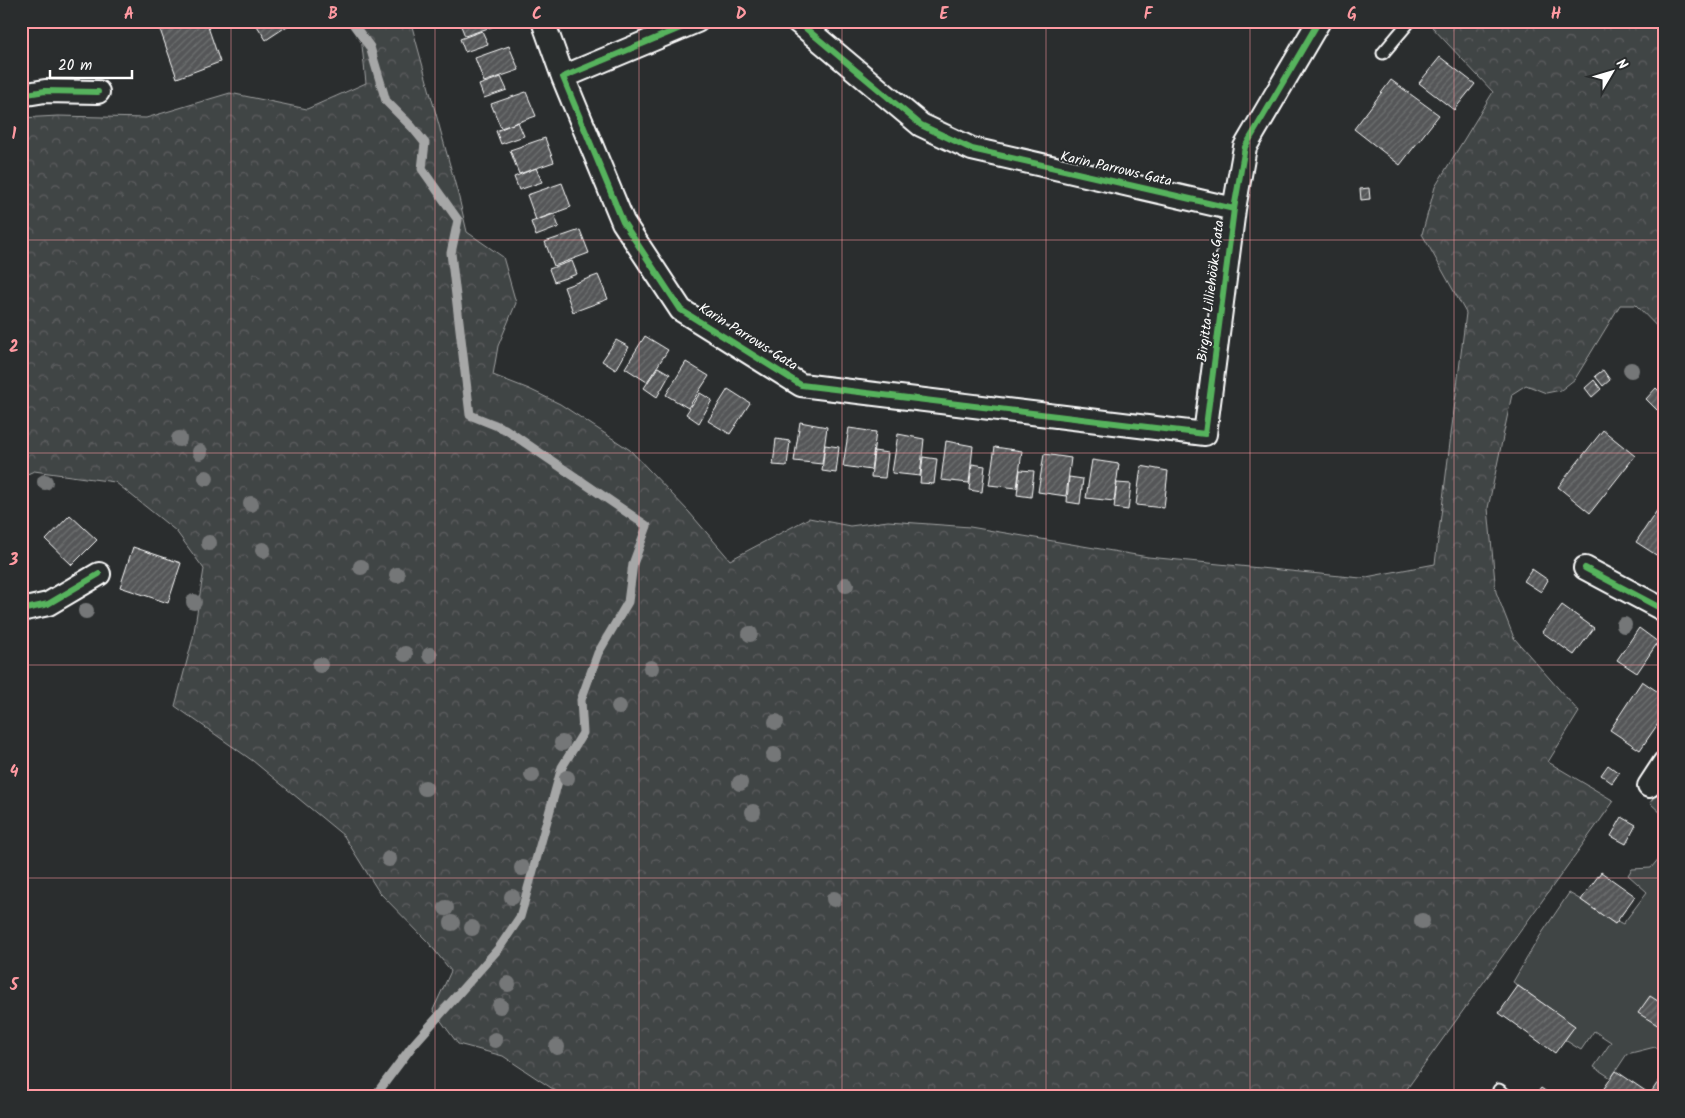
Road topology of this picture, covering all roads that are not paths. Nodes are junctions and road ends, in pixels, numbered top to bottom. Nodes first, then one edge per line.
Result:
1 (544, 21) edge
2 (697, 21) edge
3 (797, 21) edge
4 (1319, 21) edge
5 (1410, 21) edge
6 (1383, 53) dead end
7 (563, 77) junction
8 (98, 92) dead end
9 (21, 95) edge
10 (1234, 209) junction
11 (1205, 434) joint
12 (1585, 568) dead end
13 (99, 574) dead end
14 (21, 610) edge
15 (1664, 610) edge
16 (1664, 764) edge
17 (1650, 786) dead end

1 - 7 street, Karin Parrows Gata
2 - 7 street
3 - 10 street, Karin Parrows Gata
4 - 10 street, Birgitta Lilliehööks Gata
5 - 6 lane
7 - 11 street, Karin Parrows Gata
8 - 9 street
10 - 11 street, Birgitta Lilliehööks Gata
12 - 15 street
13 - 14 street
16 - 17 street

